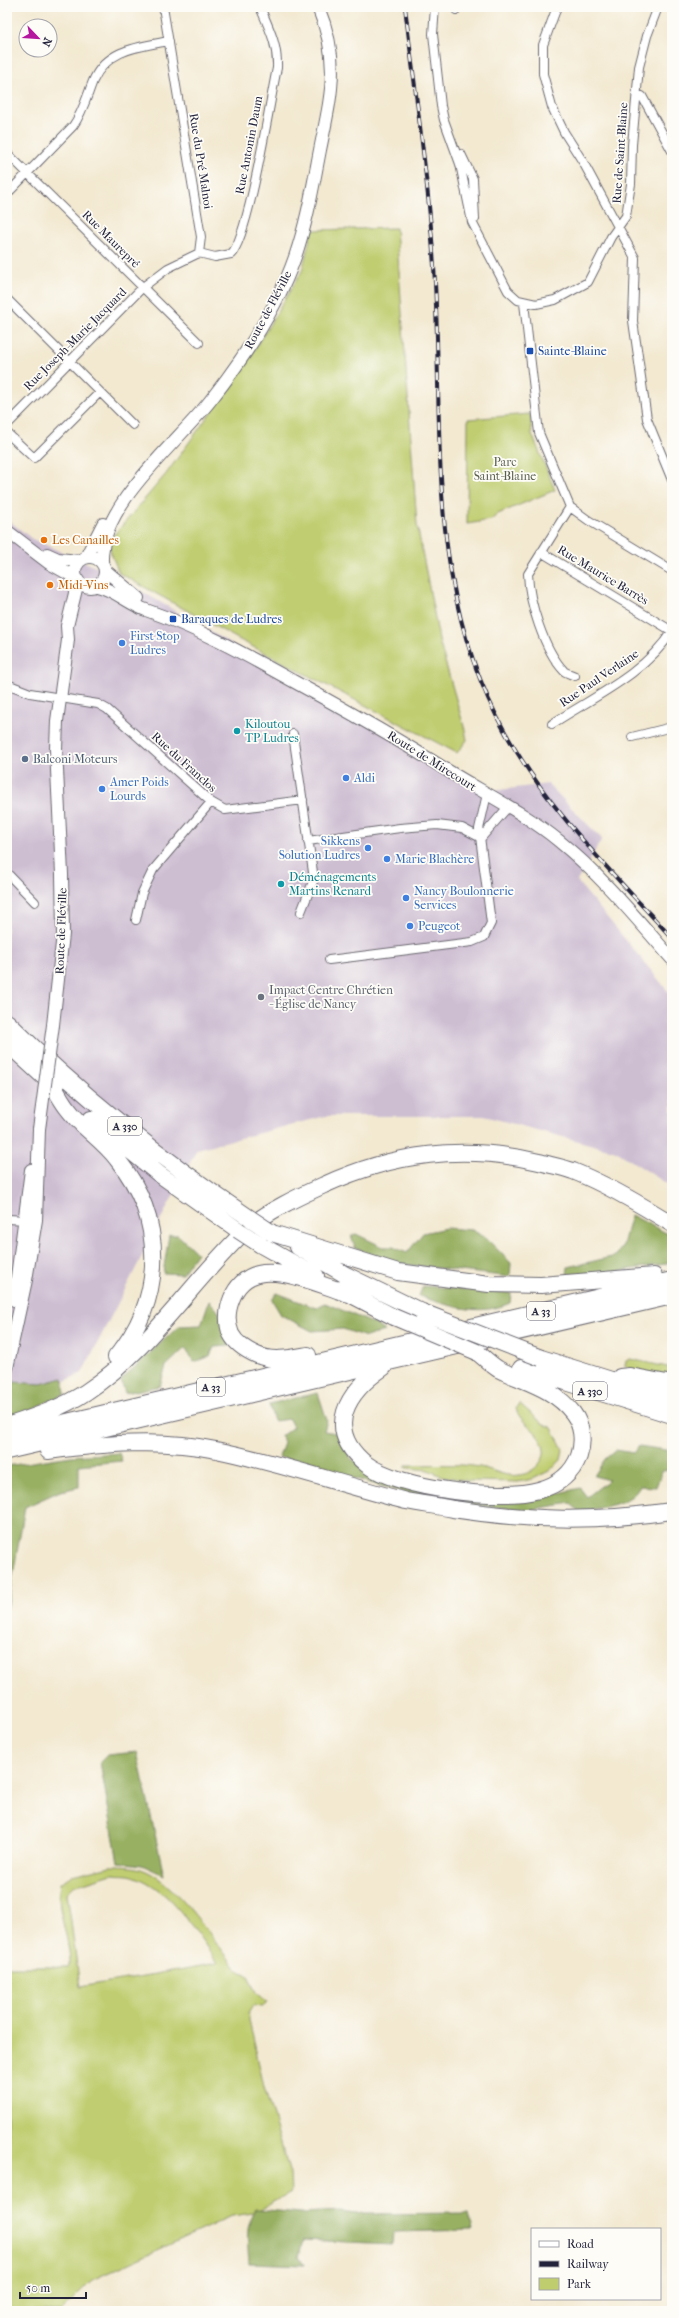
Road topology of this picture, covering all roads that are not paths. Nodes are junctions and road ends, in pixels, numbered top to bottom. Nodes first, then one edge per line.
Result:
1 (163, 7) edge
2 (260, 7) edge
3 (318, 7) edge
4 (435, 7) edge
5 (557, 7) edge
6 (658, 7) edge
7 (169, 41) junction
8 (636, 94) junction
9 (672, 151) edge
10 (7, 153) edge
11 (27, 173) junction
12 (7, 194) edge
13 (618, 227) junction
14 (200, 253) junction
15 (143, 288) junction
16 (7, 299) edge
17 (524, 303) junction
18 (199, 343) dead end
19 (70, 361) junction
20 (100, 392) junction
21 (7, 425) edge
22 (133, 425) dead end
23 (7, 433) edge
24 (672, 480) edge
25 (122, 504) junction
26 (570, 507) junction
27 (7, 531) edge
28 (23, 542) junction
29 (541, 552) junction
30 (83, 559) junction
31 (104, 566) junction
32 (672, 571) edge
33 (77, 579) junction
34 (94, 586) junction
35 (156, 612) junction
36 (672, 631) edge
37 (68, 640) junction
38 (575, 676) dead end
39 (7, 684) edge
40 (59, 698) junction
41 (552, 724) dead end
42 (672, 727) edge
43 (292, 734) dead end
44 (632, 737) dead end
45 (487, 794) junction
46 (303, 800) junction
47 (211, 802) junction
48 (508, 807) junction
49 (481, 838) junction
50 (308, 841) junction
51 (7, 873) edge
52 (35, 902) dead end
53 (301, 912) dead end
54 (136, 920) dead end
55 (672, 959) edge
56 (329, 960) dead end
57 (7, 1022) edge
58 (7, 1043) edge
59 (53, 1086) junction
60 (7, 1219) edge
61 (30, 1220) junction
62 (672, 1224) edge
63 (272, 1233) junction
64 (672, 1275) edge
65 (672, 1280) edge
66 (349, 1294) junction
67 (672, 1296) edge
68 (672, 1306) edge
69 (590, 1316) junction
70 (411, 1341) junction
71 (392, 1362) junction
72 (504, 1366) junction
73 (7, 1368) edge
74 (604, 1379) junction
75 (672, 1384) edge
76 (85, 1393) junction
77 (672, 1399) edge
78 (672, 1415) edge
79 (8, 1443) edge
80 (672, 1511) edge

1 - 7 street, Rue du Pré Malnoi
2 - 14 street, Rue Antonin Daum
3 - 25 street, Route de Fléville
4 - 17 street
5 - 13 street
6 - 8 street, Rue de Saint-Blaine
7 - 11 street
7 - 14 street, Rue du Pré Malnoi
8 - 9 street
8 - 13 street, Rue de Saint-Blaine
10 - 11 street, Rue Maurepré
11 - 12 street
11 - 15 street, Rue Maurepré
13 - 17 street, Rue de Saint-Blaine
13 - 24 street
14 - 15 street
15 - 18 street, Rue Maurepré
15 - 19 street, Rue Joseph-Marie Jacquard
16 - 19 street
17 - 26 street
19 - 20 street
19 - 21 street, Rue Joseph-Marie Jacquard
20 - 22 street
20 - 23 street
25 - 30 street, Route de Fléville
25 - 31 street, Route de Fléville
26 - 29 street
26 - 32 street
27 - 28 street
28 - 30 street
28 - 33 street
29 - 36 street, Rue Maurice Barrès
29 - 38 street
30 - 31 street
30 - 33 street
31 - 34 street
31 - 35 street, Route de Mirecourt
33 - 34 street
33 - 37 street, Route de Fléville
34 - 35 street, Route de Mirecourt
34 - 37 street, Route de Fléville
35 - 45 street, Route de Mirecourt
36 - 41 street, Rue Paul Verlaine
37 - 40 street, Route de Fléville
39 - 40 street, Rue du Franclos
40 - 47 street, Rue du Franclos
40 - 61 street, Route de Fléville, bridge
42 - 44 street
43 - 46 street
45 - 48 street, Route de Mirecourt
45 - 49 street
46 - 47 street, Rue du Franclos
46 - 50 street
47 - 54 street
48 - 49 street
48 - 55 street, Route de Mirecourt
49 - 50 street
49 - 56 street
50 - 53 street
51 - 52 street
57 - 63 highway, A 330, bridge
58 - 59 highway, A 330
59 - 66 highway, A 330, bridge
59 - 76 highway
60 - 61 street
61 - 73 street, Route de Fléville
62 - 76 highway
63 - 64 highway
63 - 74 highway, A 330, bridge
65 - 70 highway, A 33
66 - 70 highway
66 - 72 highway, A 330, bridge
67 - 69 highway, A 33
68 - 69 highway
69 - 71 highway, A 33
70 - 79 highway, A 33
71 - 72 highway
71 - 79 highway, A 33
72 - 78 highway, A 330
74 - 75 highway
74 - 77 highway, A 330
76 - 79 highway
79 - 80 highway

